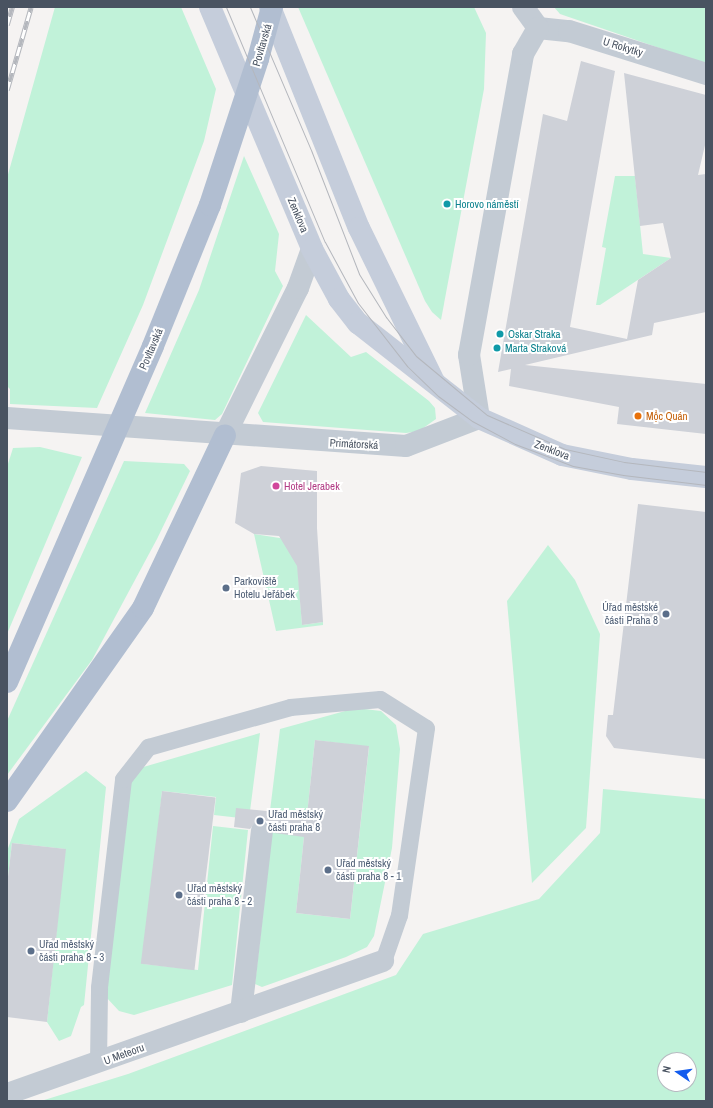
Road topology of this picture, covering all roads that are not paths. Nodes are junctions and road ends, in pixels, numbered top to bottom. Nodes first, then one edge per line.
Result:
1 (210, 7) edge
2 (271, 7) edge
3 (523, 7) edge
4 (538, 28) junction
5 (706, 74) edge
6 (312, 249) junction
7 (437, 387) junction
8 (7, 418) edge
9 (479, 418) junction
10 (225, 435) junction
11 (706, 477) edge
12 (7, 682) edge
13 (7, 801) edge
14 (262, 831) dead end
15 (383, 961) joint
16 (241, 1012) junction
17 (98, 1063) junction
18 (7, 1094) edge

1 - 6 main road, Zenklova
2 - 7 main road, Zenklova
2 - 12 main road, Povltavská
3 - 4 street
4 - 5 street, U Rokytky
4 - 9 street
6 - 7 main road, Zenklova
6 - 10 street
7 - 9 main road, Zenklova
8 - 10 street, Primátorská
9 - 10 street, Primátorská
9 - 11 main road, Zenklova
10 - 13 main road
14 - 16 street
15 - 16 street, U Meteoru
15 - 17 lane
16 - 17 street, U Meteoru
17 - 18 street, U Meteoru

